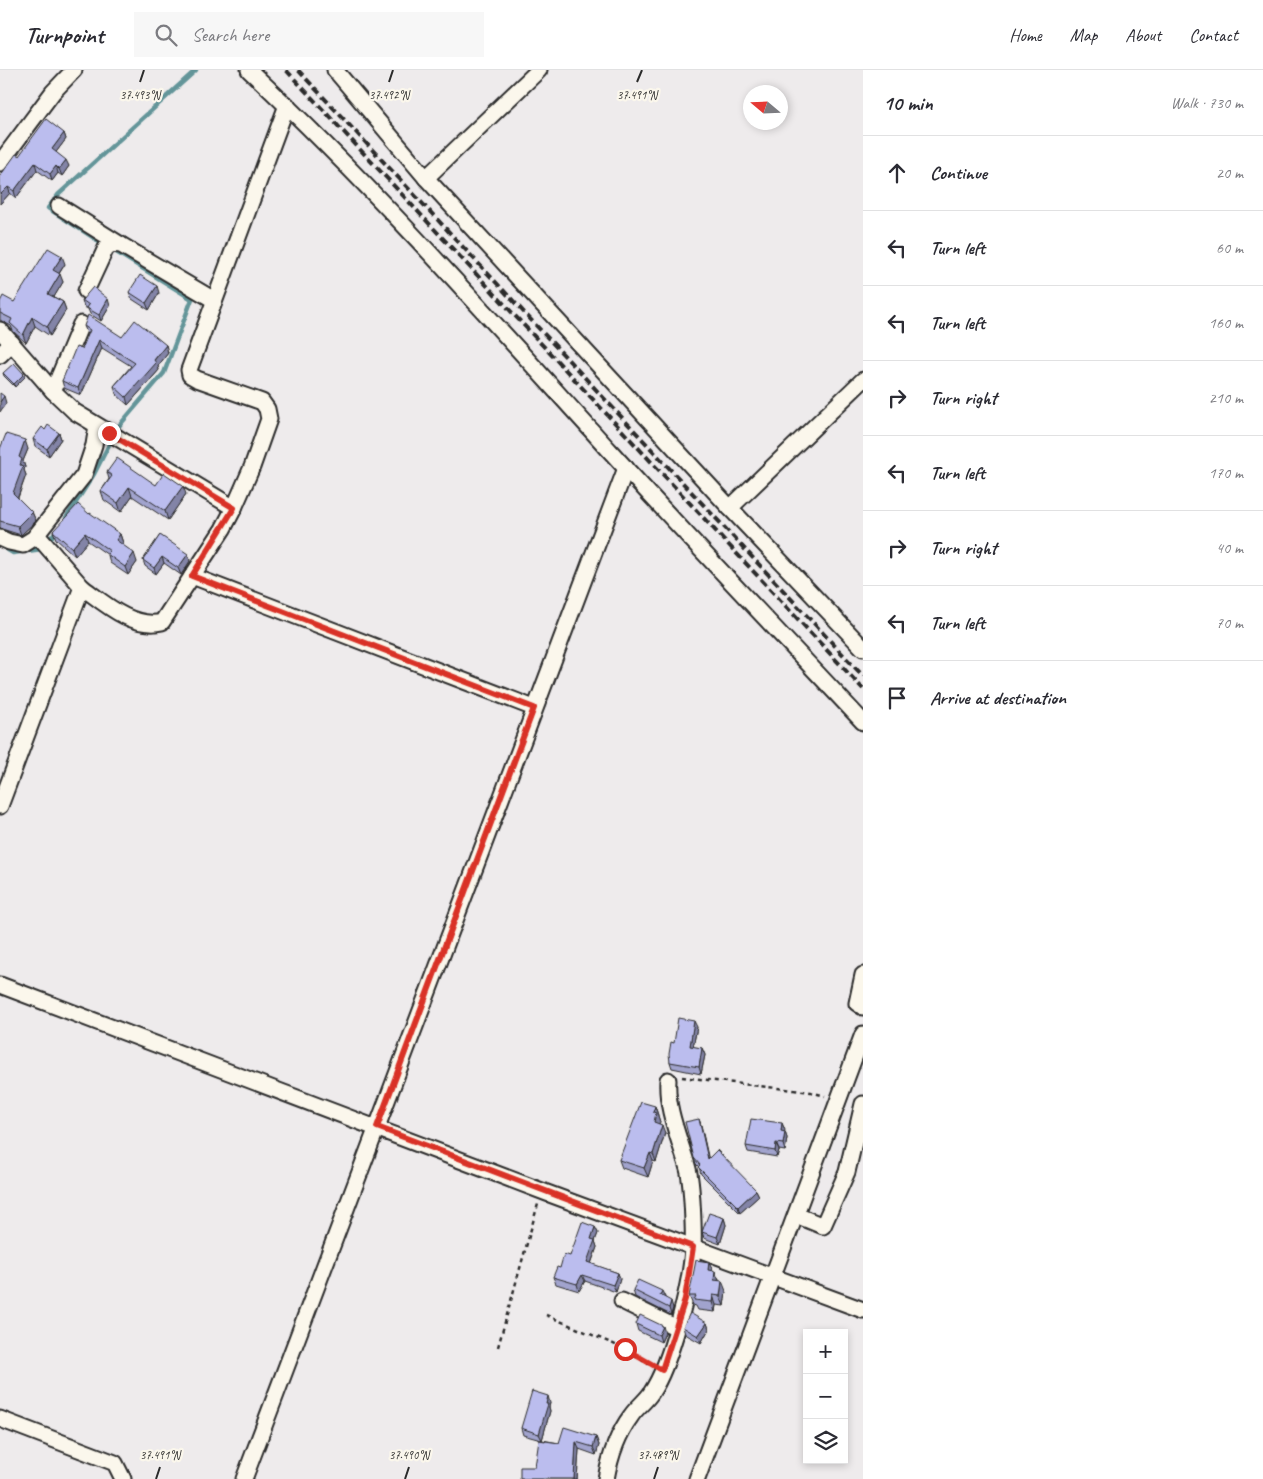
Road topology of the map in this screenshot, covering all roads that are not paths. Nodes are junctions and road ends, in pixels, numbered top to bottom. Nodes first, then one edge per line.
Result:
1 (74, 70) edge
2 (249, 70) edge
3 (335, 70) edge
4 (539, 70) edge
5 (287, 105) junction
6 (0, 163) edge
7 (426, 178) junction
8 (59, 206) dead end
9 (121, 245) junction
10 (86, 291) dead end
11 (214, 300) junction
12 (81, 324) dead end
13 (0, 330) edge
14 (12, 343) junction
15 (0, 355) edge
16 (863, 380) edge
17 (53, 391) junction
18 (108, 432) junction
19 (626, 468) junction
20 (234, 508) junction
21 (730, 508) junction
22 (37, 535) junction
23 (0, 538) edge
24 (192, 576) junction
25 (82, 587) junction
26 (863, 648) edge
27 (534, 708) junction
28 (863, 722) edge
29 (0, 806) edge
30 (863, 975) edge
31 (0, 985) edge
32 (863, 1007) edge
33 (863, 1034) edge
34 (668, 1080) road end
35 (863, 1104) edge
36 (377, 1127) junction
37 (796, 1215) junction
38 (693, 1247) junction
39 (774, 1276) junction
40 (622, 1301) dead end
41 (863, 1310) edge
42 (677, 1328) junction
43 (0, 1419) edge
44 (123, 1479) edge
45 (244, 1479) edge
46 (606, 1479) edge
47 (697, 1479) edge

1 - 6 street
2 - 5 street
3 - 7 street
4 - 7 street
5 - 11 street
5 - 19 street
7 - 21 street
8 - 9 street
9 - 10 street
9 - 11 street
11 - 20 street
12 - 17 street
13 - 14 street
14 - 15 street
14 - 17 street
16 - 21 street
17 - 18 street
18 - 20 street
18 - 22 street
19 - 27 street
19 - 28 street
20 - 24 street
21 - 26 street
22 - 23 street
22 - 25 street
24 - 25 street
24 - 27 street
25 - 29 street
27 - 36 street
30 - 32 street
31 - 36 street
33 - 37 street
34 - 38 street
35 - 37 street
36 - 38 street
36 - 45 street
37 - 39 street
38 - 39 street
38 - 42 street
39 - 41 street
39 - 47 street
40 - 42 street
42 - 46 street
43 - 44 street

